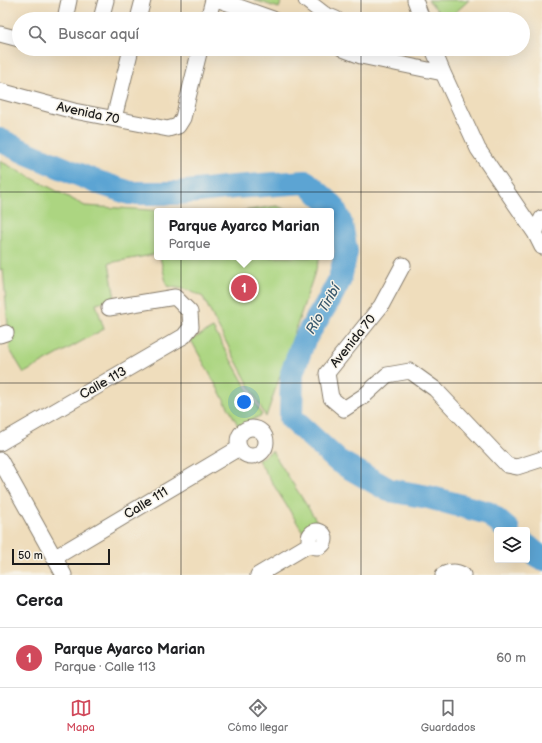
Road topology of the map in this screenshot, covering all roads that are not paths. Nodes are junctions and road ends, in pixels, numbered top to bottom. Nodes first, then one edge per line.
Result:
1 (69, 0) edge
2 (106, 0) edge
3 (143, 0) edge
4 (212, 0) edge
5 (219, 0) edge
6 (306, 0) edge
7 (415, 0) edge
8 (66, 12) edge
9 (103, 12) edge
10 (140, 12) edge
11 (209, 12) edge
12 (253, 12) edge
13 (321, 12) edge
14 (419, 12) edge
15 (0, 34) edge
16 (12, 37) edge
17 (129, 56) edge
18 (198, 56) edge
19 (361, 56) edge
20 (433, 56) edge
21 (443, 73) junction
22 (0, 91) edge
23 (114, 118) junction
24 (542, 218) edge
25 (535, 234) junction
26 (542, 247) edge
27 (403, 265) dead end
28 (109, 308) dead end
29 (0, 443) edge
30 (239, 448) dead end
31 (542, 459) edge
32 (2, 470) edge
33 (310, 544) dead end
34 (54, 558) junction
35 (64, 575) edge
36 (258, 575) edge
37 (443, 575) edge
38 (463, 575) edge

1 - 8 street
2 - 9 street
3 - 10 street
4 - 11 street
5 - 12 street
6 - 13 street
7 - 14 street
15 - 16 street
17 - 23 street
18 - 23 street, Avenida 70
19 - 21 street
20 - 21 street
21 - 25 street
22 - 23 street, Avenida 70
24 - 25 street
25 - 26 street
27 - 31 street, Avenida 70
28 - 29 street, Calle 113
30 - 34 street, Calle 111
32 - 34 street
33 - 36 street
34 - 35 street
37 - 38 street

